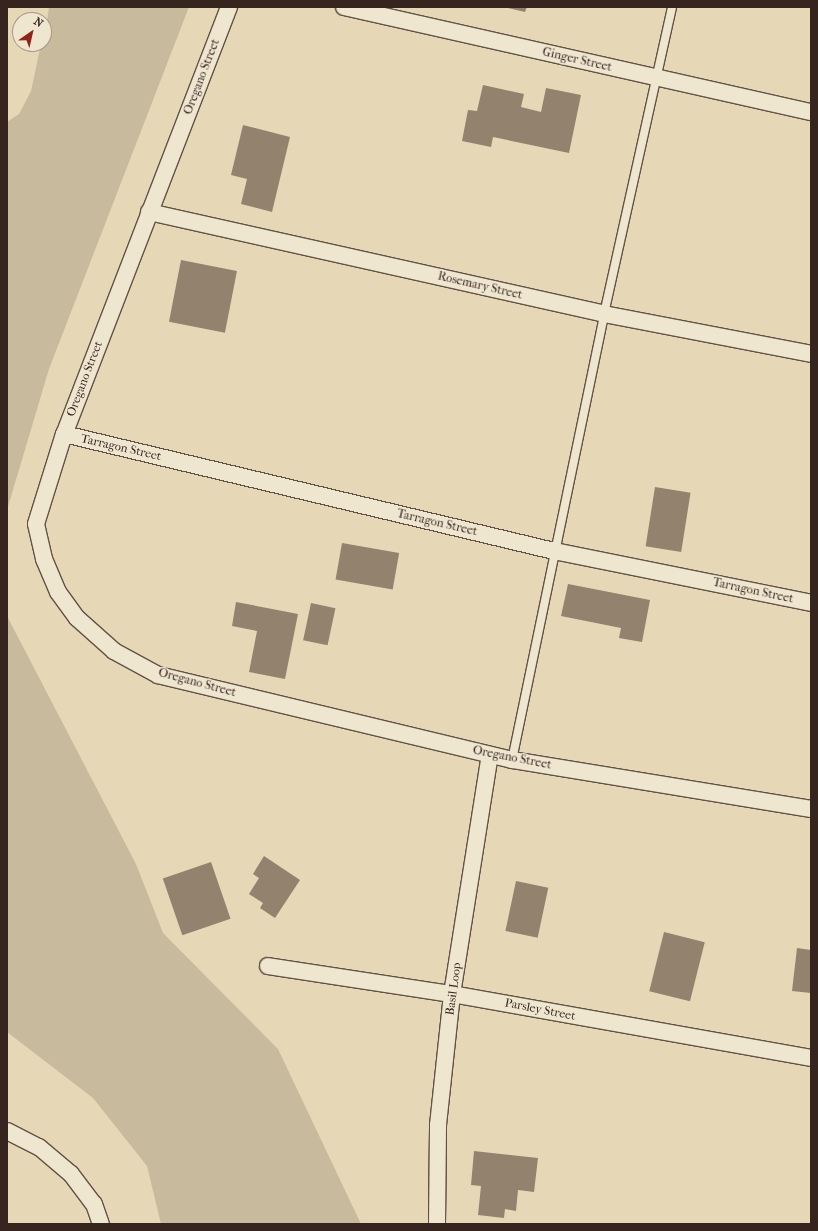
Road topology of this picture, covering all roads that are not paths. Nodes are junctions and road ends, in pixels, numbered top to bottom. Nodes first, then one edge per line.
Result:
1 (229, 7) edge
2 (344, 7) edge
3 (672, 7) edge
4 (657, 80) junction
5 (811, 112) edge
6 (149, 212) junction
7 (604, 314) junction
8 (811, 354) edge
9 (64, 434) junction
10 (554, 550) junction
11 (811, 603) edge
12 (490, 755) junction
13 (512, 760) junction
14 (811, 809) edge
15 (268, 966) dead end
16 (452, 994) junction
17 (811, 1058) edge
18 (7, 1131) edge
19 (101, 1224) edge
20 (437, 1224) edge

1 - 6 street, Oregano Street
2 - 4 street, Ginger Street
3 - 4 lane
4 - 5 street, Ginger Street
4 - 7 lane
6 - 7 street, Rosemary Street
6 - 9 street, Oregano Street
7 - 8 street, Rosemary Street
7 - 10 lane
9 - 10 street, Tarragon Street
9 - 12 street, Oregano Street
10 - 11 street, Tarragon Street
10 - 13 lane
12 - 13 street, Oregano Street
12 - 16 street, Basil Loop
13 - 14 street, Oregano Street
15 - 16 street, Parsley Street
16 - 17 street, Parsley Street
16 - 20 street, Basil Loop
18 - 19 street

